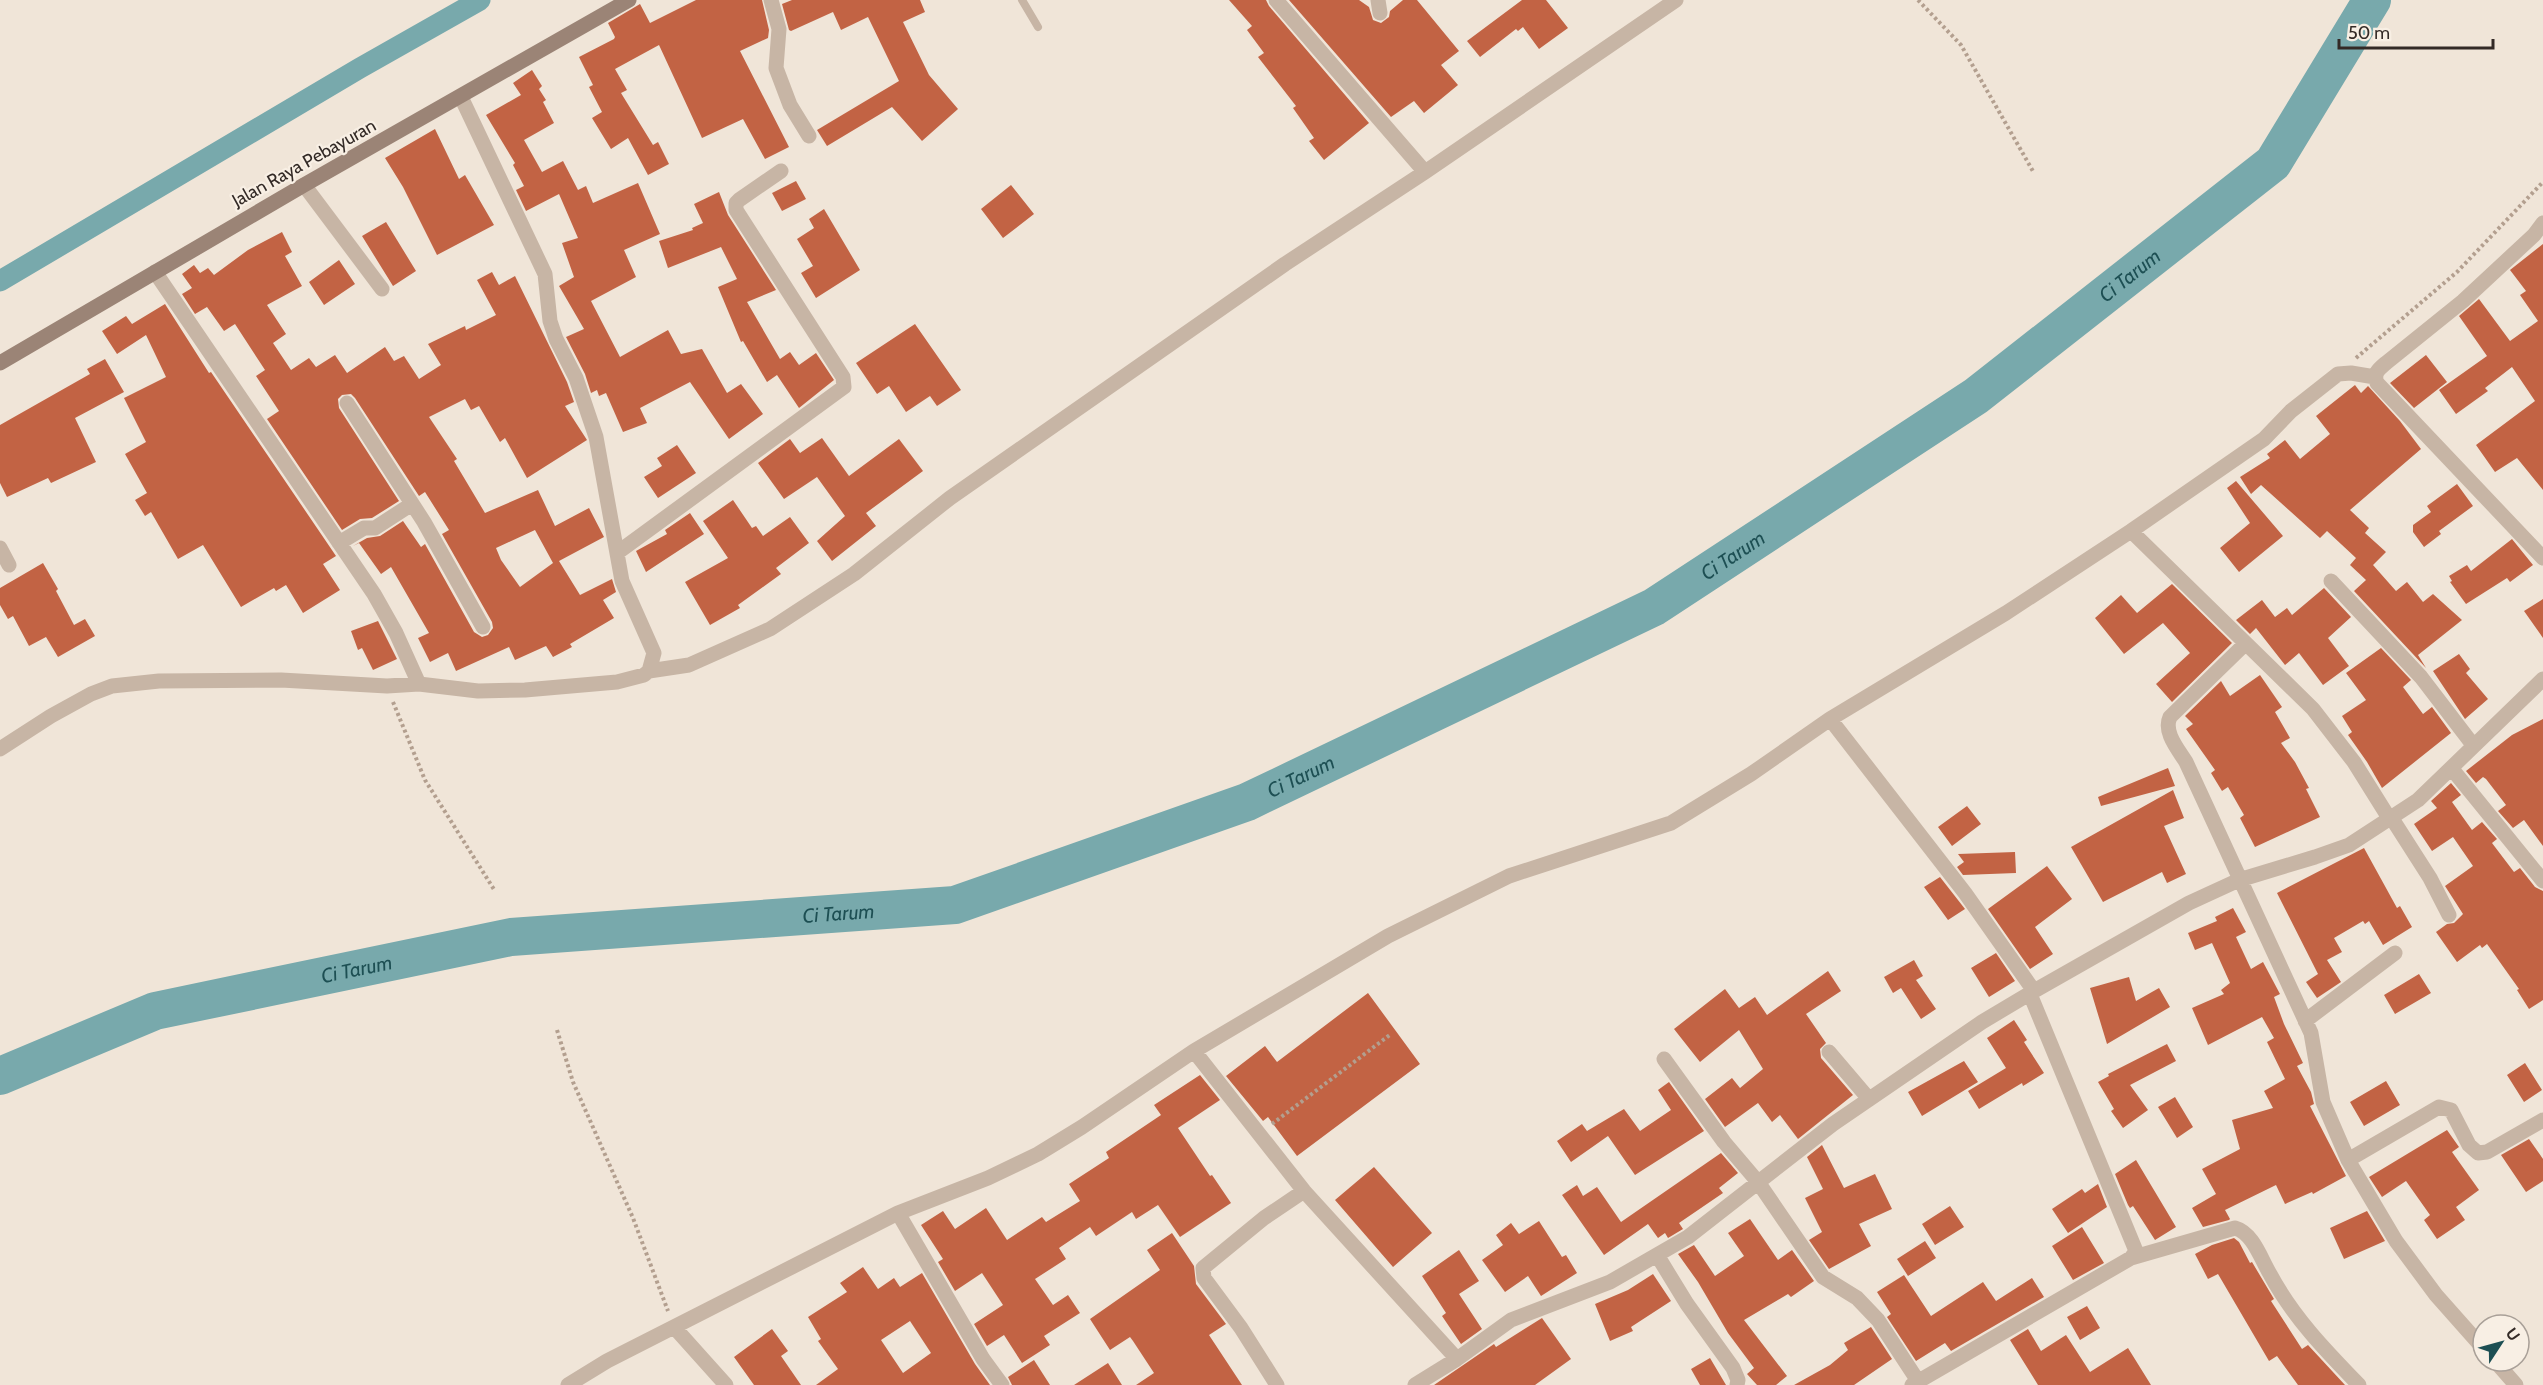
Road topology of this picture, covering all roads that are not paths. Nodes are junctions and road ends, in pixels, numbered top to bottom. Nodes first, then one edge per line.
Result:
1 (629, 0) edge
2 (771, 0) edge
3 (1022, 0) edge
4 (1276, 0) edge
5 (1676, 0) edge
6 (1038, 27) dead end
7 (461, 97) junction
8 (809, 136) dead end
9 (781, 171) dead end
10 (1425, 172) junction
11 (304, 185) junction
12 (2543, 223) edge
13 (155, 272) junction
14 (382, 289) dead end
15 (0, 363) edge
16 (2375, 377) junction
17 (347, 403) dead end
18 (412, 504) junction
19 (2131, 531) junction
20 (339, 543) junction
21 (0, 548) edge
22 (617, 553) junction
23 (2543, 558) edge
24 (9, 565) dead end
25 (2331, 581) dead end
26 (483, 627) dead end
27 (2245, 644) junction
28 (649, 671) junction
29 (2543, 679) edge
30 (419, 684) junction
31 (1830, 719) junction
32 (2473, 745) junction
33 (0, 749) edge
34 (2452, 769) junction
35 (2390, 818) junction
36 (2239, 880) junction
37 (2543, 881) edge
38 (2448, 915) dead end
39 (2395, 953) dead end
40 (2032, 992) junction
41 (2305, 1021) junction
42 (1194, 1051) junction
43 (1829, 1052) dead end
44 (1664, 1059) dead end
45 (1869, 1099) junction
46 (2543, 1120) edge
47 (2348, 1160) junction
48 (1758, 1182) junction
49 (1304, 1191) junction
50 (898, 1213) junction
51 (1657, 1255) junction
52 (2131, 1258) junction
53 (674, 1327) junction
54 (2471, 1334) edge
55 (1457, 1359) junction
56 (2506, 1373) edge
57 (1739, 1383) edge
58 (1915, 1383) edge
59 (568, 1385) edge
60 (726, 1385) edge
61 (1002, 1385) edge
62 (1277, 1385) edge
63 (1415, 1385) edge
64 (2359, 1385) edge
65 (2516, 1385) edge

1 - 7 main road, Jalan Raya Pebayuran
2 - 8 street
3 - 6 lane
4 - 10 street
5 - 10 street
7 - 11 main road, Jalan Raya Pebayuran
7 - 22 street
9 - 22 street
10 - 28 street
11 - 13 main road, Jalan Raya Pebayuran
11 - 14 street
12 - 16 street
13 - 15 main road, Jalan Raya Pebayuran
13 - 20 street
16 - 19 street
16 - 23 street
17 - 18 street
18 - 20 street
18 - 26 street
19 - 27 street
19 - 31 street
20 - 30 street
21 - 24 street
22 - 28 street
25 - 32 street
27 - 35 street
27 - 36 street
28 - 30 street
29 - 32 street
30 - 33 street
31 - 40 street
31 - 42 street
32 - 34 street
34 - 35 street
34 - 37 street
35 - 36 street
35 - 38 street
36 - 40 street
36 - 41 street
39 - 41 street
40 - 45 street
40 - 52 street
41 - 47 street
42 - 49 street
42 - 50 street
43 - 45 street
44 - 48 street
45 - 48 street
46 - 47 street
47 - 54 street
48 - 51 street
48 - 58 street
49 - 55 street
49 - 62 street
50 - 53 street
50 - 61 street
51 - 55 street
51 - 57 street
52 - 58 street
52 - 64 street
53 - 59 street
53 - 60 street
55 - 63 street
56 - 65 street

